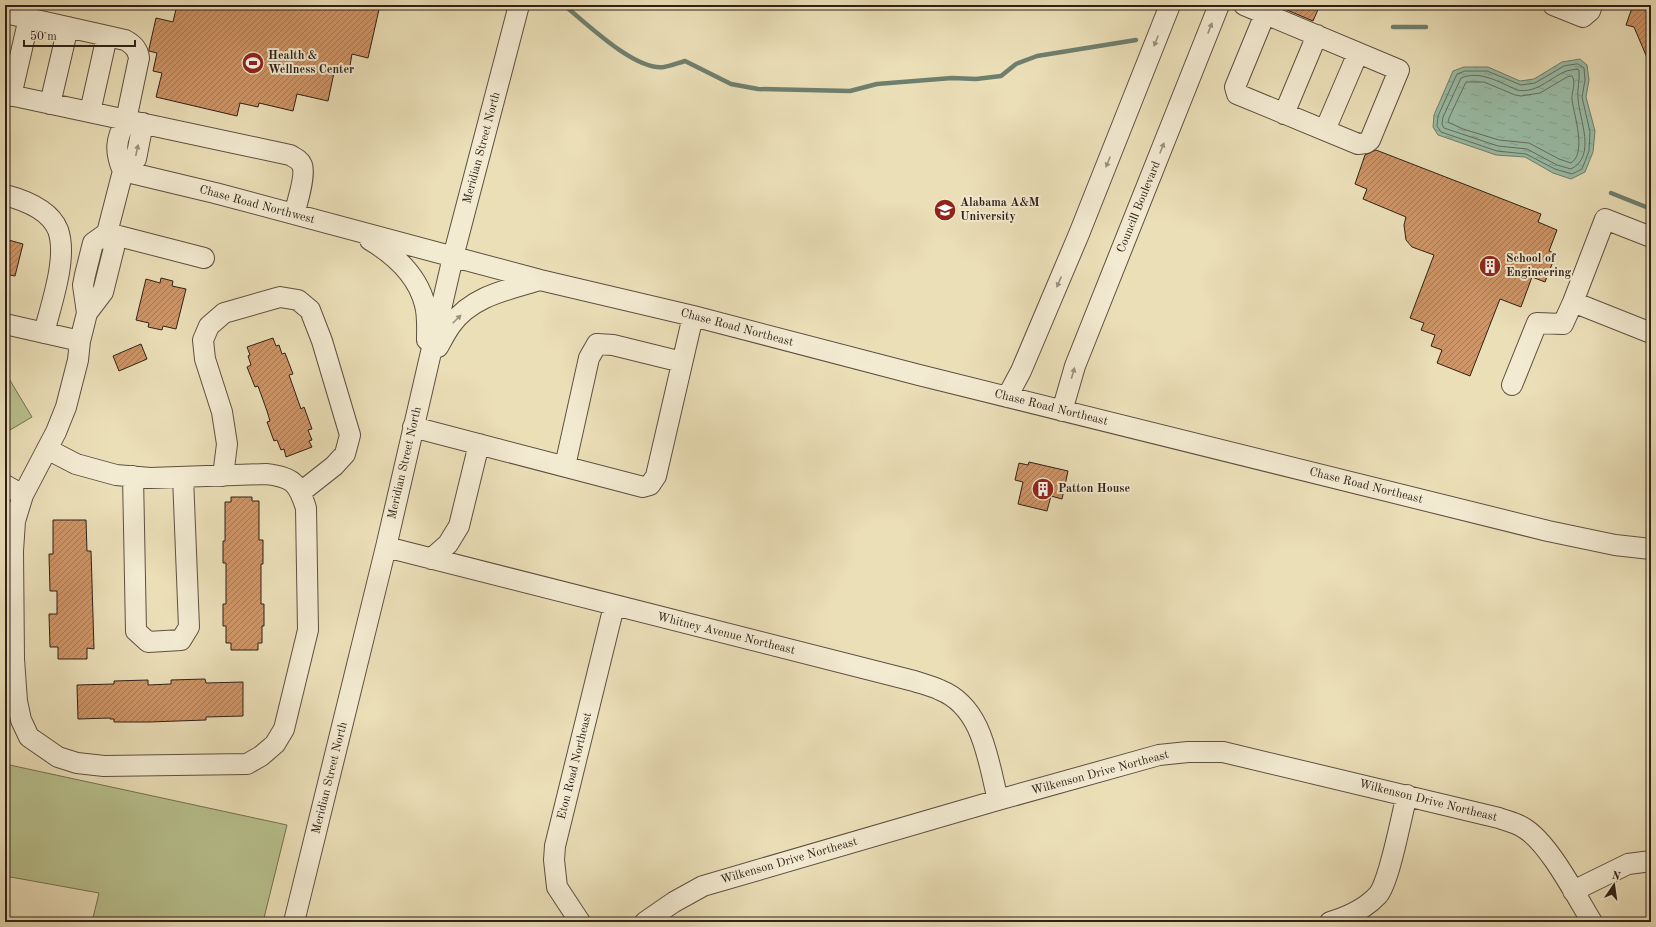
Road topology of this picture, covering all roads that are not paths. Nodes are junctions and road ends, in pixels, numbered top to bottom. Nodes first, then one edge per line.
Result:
1 (519, 5) edge
2 (1170, 5) edge
3 (1219, 5) edge
4 (1244, 5) edge
5 (1553, 5) edge
6 (1592, 5) edge
7 (5, 13) edge
8 (1264, 14) junction
9 (29, 18) junction
10 (68, 27) junction
11 (1317, 35) junction
12 (107, 36) junction
13 (1358, 53) junction
14 (8, 95) edge
15 (50, 104) junction
16 (90, 112) junction
17 (1284, 114) junction
18 (134, 121) junction
19 (1325, 130) junction
20 (123, 171) junction
21 (5, 195) edge
22 (294, 214) junction
23 (354, 231) junction
24 (107, 233) junction
25 (1651, 237) edge
26 (453, 257) junction
27 (204, 258) dead end
28 (540, 280) junction
29 (1573, 302) junction
30 (693, 316) junction
31 (5, 324) edge
32 (1651, 332) edge
33 (44, 333) junction
34 (80, 341) junction
35 (682, 362) junction
36 (428, 364) junction
37 (1512, 385) dead end
38 (1007, 397) junction
39 (1062, 411) junction
40 (413, 427) junction
41 (479, 444) junction
42 (47, 449) junction
43 (565, 466) junction
44 (133, 476) junction
45 (223, 476) junction
46 (183, 477) junction
47 (5, 485) edge
48 (301, 492) junction
49 (23, 495) junction
50 (386, 547) junction
51 (1651, 549) edge
52 (432, 559) junction
53 (614, 606) junction
54 (9, 659) edge
55 (1407, 795) junction
56 (998, 800) junction
57 (1651, 861) edge
58 (1573, 891) junction
59 (294, 922) edge
60 (580, 922) edge
61 (645, 922) edge
62 (1330, 922) edge
63 (1592, 922) edge

1 - 26 street, Meridian Street North
2 -> 38 street
39 -> 3 street, Councill Boulevard
4 - 8 street
5 - 6 street
7 - 9 street
8 - 11 street
8 - 17 street
9 - 10 street
9 - 14 street
10 - 12 street
10 - 15 street
11 - 13 street
11 - 17 street
12 - 16 street
12 - 18 street
13 - 19 street
13 - 19 street
14 - 15 street
15 - 16 street
16 - 18 street
17 - 19 street
18 - 20 street
18 - 22 street
20 - 22 street, Chase Road Northwest
20 - 24 street
21 - 33 street
22 - 23 street, Chase Road Northwest
23 - 26 street, Chase Road Northwest
23 - 36 street
24 - 27 street
24 - 34 street
25 - 29 street
26 - 28 street, Chase Road Northeast
26 - 36 street, Meridian Street North
28 - 30 street, Chase Road Northeast
36 -> 28 street
29 - 32 street
29 - 37 street
30 - 35 street
30 - 38 street, Chase Road Northeast
31 - 33 street
33 - 34 street
34 - 42 street
35 - 43 street
35 - 43 street
36 - 40 street, Meridian Street North
38 - 39 street, Chase Road Northeast
39 - 51 street, Chase Road Northeast
40 - 41 street
40 - 50 street, Meridian Street North
41 - 43 street
41 - 52 street
42 - 44 street
42 - 49 street
44 - 46 street
44 - 46 street
45 - 46 street
45 - 48 street
45 - 48 street
47 - 49 street
48 - 54 street
49 - 54 street
50 - 52 street, Whitney Avenue Northeast
50 - 59 street, Meridian Street North
52 - 53 street, Whitney Avenue Northeast
53 - 56 street, Whitney Avenue Northeast
53 - 60 street, Eton Road Northeast
55 - 56 street, Wilkenson Drive Northeast
55 - 58 street, Wilkenson Drive Northeast
55 - 62 street
56 - 61 street, Wilkenson Drive Northeast
57 - 58 street
58 - 63 street, Wilkenson Drive Northeast

